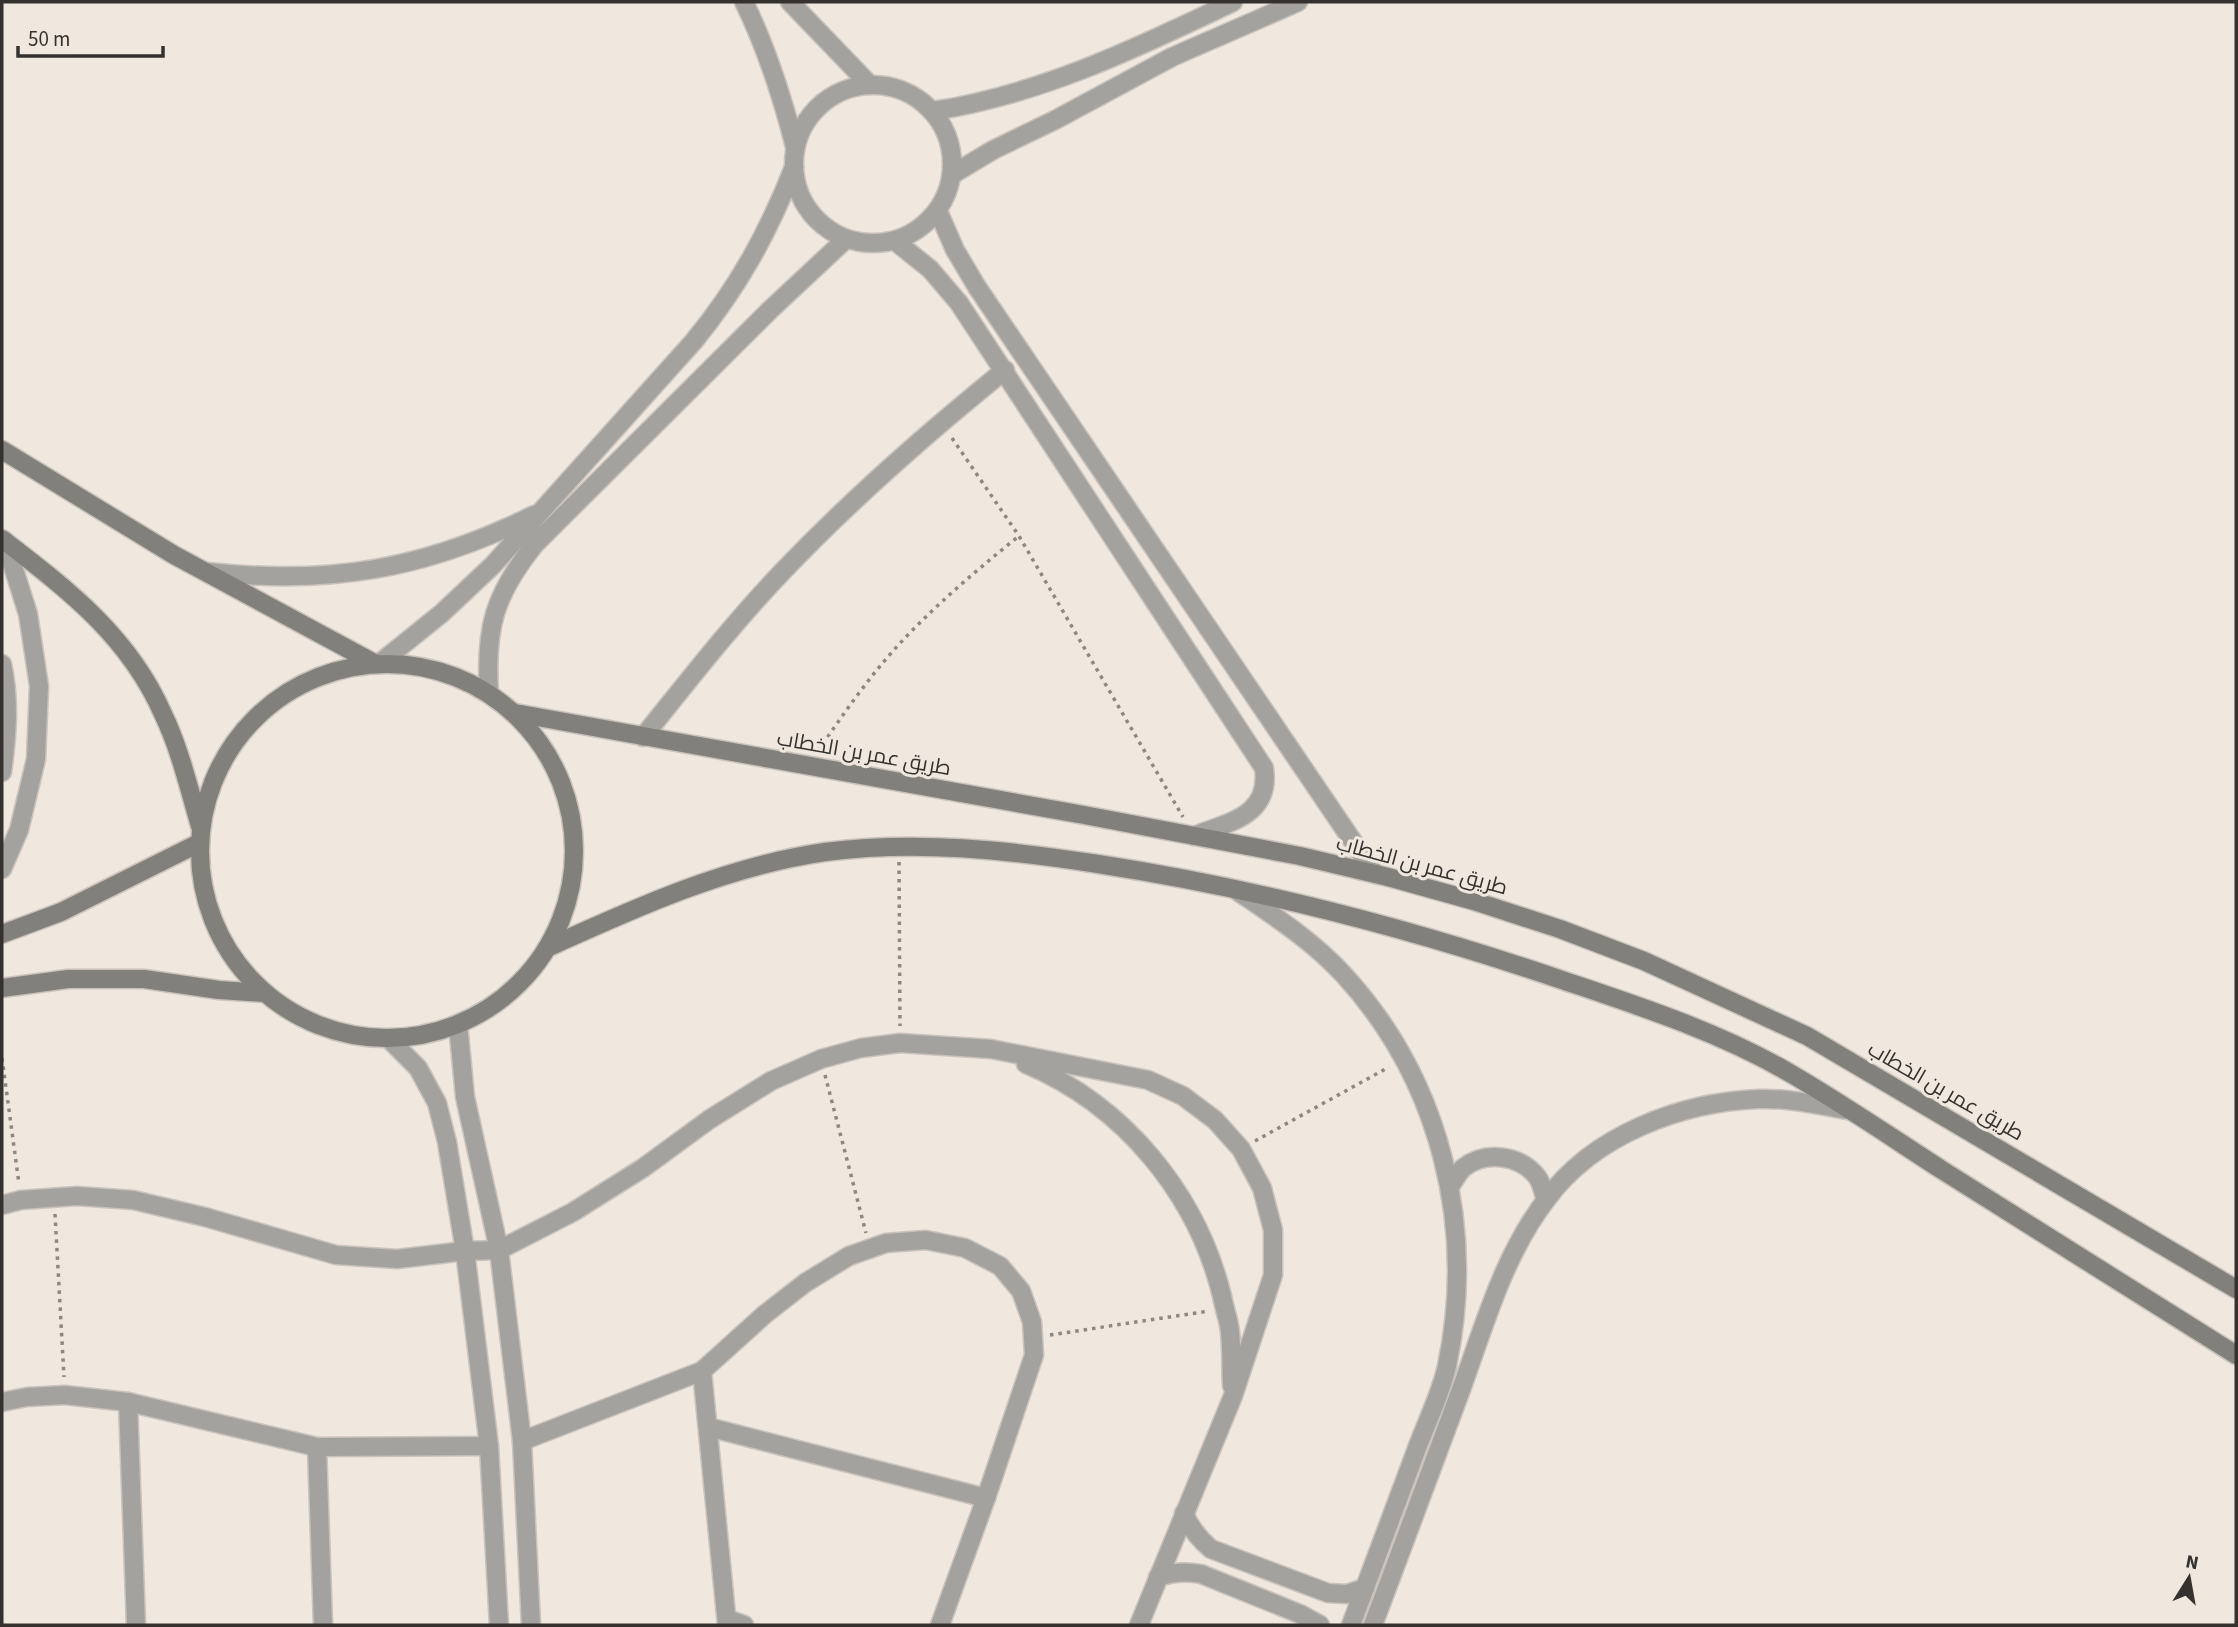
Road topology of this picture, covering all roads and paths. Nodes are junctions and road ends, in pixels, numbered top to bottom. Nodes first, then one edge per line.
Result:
1 (744, 2) edge
2 (790, 2) edge
3 (1233, 2) edge
4 (1298, 2) edge
5 (870, 85) junction
6 (933, 111) junction
7 (795, 148) junction
8 (794, 167) junction
9 (953, 174) junction
10 (938, 211) junction
11 (846, 239) junction
12 (895, 241) junction
13 (1005, 370) junction
14 (941, 421) junction
15 (2, 450) edge
16 (540, 512) junction
17 (1019, 536) junction
18 (3, 540) edge
19 (207, 572) junction
20 (377, 663) junction
21 (2, 664) edge
22 (489, 693) junction
23 (515, 713) junction
24 (643, 737) junction
25 (807, 766) junction
26 (2, 772) edge
27 (199, 834) junction
28 (1194, 836) junction
29 (899, 846) junction
30 (2, 869) edge
31 (1375, 874) junction
32 (1233, 888) junction
33 (2, 934) edge
34 (549, 947) junction
35 (2, 988) edge
36 (264, 993) junction
37 (458, 1024) junction
38 (388, 1038) junction
39 (900, 1043) junction
40 (991, 1049) junction
41 (2, 1058) edge
42 (821, 1059) junction
43 (1403, 1059) junction
44 (1848, 1110) junction
45 (1241, 1149) junction
46 (1450, 1186) junction
47 (54, 1198) junction
48 (1546, 1199) junction
49 (21, 1200) junction
50 (2, 1205) edge
51 (870, 1249) junction
52 (499, 1250) junction
53 (465, 1251) junction
54 (2236, 1289) edge
55 (1225, 1309) junction
56 (1033, 1338) junction
57 (2236, 1355) edge
58 (702, 1371) junction
59 (65, 1395) junction
60 (1233, 1395) junction
61 (2, 1402) edge
62 (128, 1402) junction
63 (708, 1427) junction
64 (522, 1441) junction
65 (489, 1446) junction
66 (317, 1447) junction
67 (986, 1498) junction
68 (1184, 1513) junction
69 (1158, 1577) junction
70 (1365, 1588) junction
71 (732, 1623) edge
72 (136, 1625) edge
73 (323, 1625) edge
74 (499, 1625) edge
75 (531, 1625) edge
76 (940, 1625) edge
77 (1139, 1625) edge
78 (1320, 1625) edge
79 (1351, 1625) edge
80 (1373, 1625) edge

1 - 7 street
2 - 5 street
3 - 6 street
4 - 9 street
5 - 6 street
5 - 7 street
6 - 9 street
7 - 8 street
8 - 11 street
8 - 16 street
9 - 10 street
10 - 12 street
10 - 31 street
11 - 12 street
11 - 22 street
12 - 13 street
13 - 14 street
13 - 28 street
14 - 17 path
14 - 24 street
15 - 19 street
16 - 19 street
16 - 20 street
17 - 25 path
17 - 28 path
18 - 27 street
18 - 30 street
19 - 20 street
20 - 22 street
20 - 27 street
21 - 26 street
22 - 23 street
23 - 24 street, طريق عمر بن الخطاب
23 - 34 street
24 - 25 street, طريق عمر بن الخطاب
25 - 28 street, طريق عمر بن الخطاب
27 - 33 street
27 - 36 street
28 - 31 street, طريق عمر بن الخطاب
29 - 32 street
29 - 34 street
29 - 39 path
31 - 54 street, طريق عمر بن الخطاب
32 - 43 street
32 - 44 street
34 - 37 street
35 - 36 street
36 - 38 street
37 - 38 street
37 - 52 street
38 - 53 street
39 - 40 street
39 - 42 street
40 - 45 street
40 - 55 street
41 - 49 path
42 - 51 path
42 - 52 street
43 - 45 path
43 - 46 street
44 - 48 street
44 - 57 street
45 - 60 street
46 - 48 street
46 - 70 street
47 - 49 street
47 - 53 street
47 - 59 path
48 - 80 street
49 - 50 street
51 - 56 street
51 - 58 street
52 - 53 street
52 - 64 street
53 - 65 street
55 - 56 path
55 - 60 street
56 - 67 street
58 - 63 street
58 - 64 street
59 - 61 street
59 - 62 street
60 - 68 street
62 - 66 street
62 - 72 street
63 - 67 street
63 - 71 street
64 - 75 street
65 - 66 street
65 - 74 street
66 - 73 street
67 - 76 street
68 - 69 street
68 - 70 street
69 - 77 street
69 - 78 street
70 - 79 street

